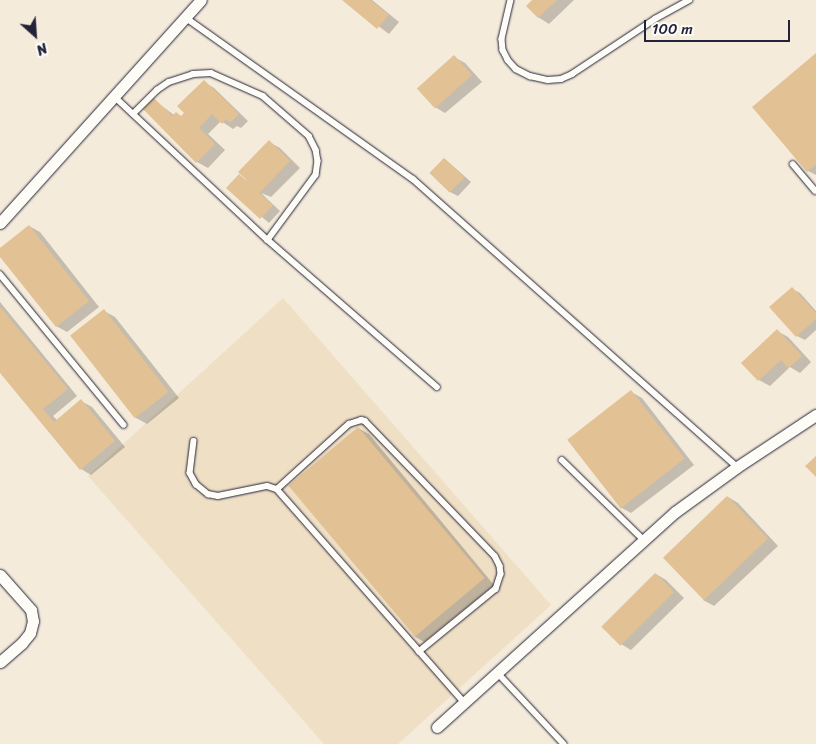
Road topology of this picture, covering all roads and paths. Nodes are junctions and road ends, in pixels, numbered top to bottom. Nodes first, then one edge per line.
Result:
1 (201, 0) edge
2 (511, 0) edge
3 (689, 0) edge
4 (185, 18) junction
5 (115, 97) junction
6 (133, 114) junction
7 (792, 164) dead end
8 (816, 191) edge
9 (0, 223) edge
10 (268, 240) junction
11 (0, 274) edge
12 (437, 387) dead end
13 (816, 415) edge
14 (124, 425) dead end
15 (194, 441) dead end
16 (562, 460) dead end
17 (737, 467) junction
18 (277, 488) junction
19 (644, 540) junction
20 (0, 575) edge
21 (419, 652) junction
22 (0, 662) edge
23 (497, 672) junction
24 (464, 703) junction
25 (436, 727) dead end
26 (564, 744) edge

1 - 4 street
2 - 3 lane
4 - 5 street
4 - 17 lane
5 - 6 lane
5 - 9 street
6 - 10 lane
6 - 10 lane
7 - 8 lane
10 - 12 lane
11 - 14 lane
13 - 17 street
15 - 18 lane
16 - 19 lane
17 - 19 street
18 - 21 lane
18 - 21 lane
19 - 23 street
20 - 22 street
21 - 24 lane
23 - 24 street
23 - 26 lane
24 - 25 street

